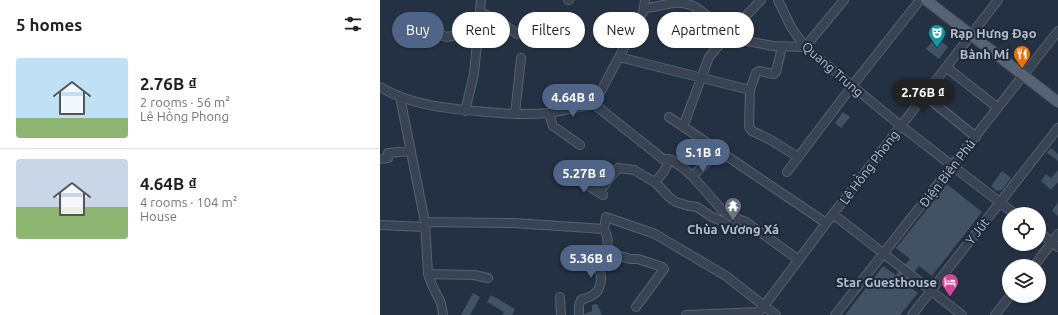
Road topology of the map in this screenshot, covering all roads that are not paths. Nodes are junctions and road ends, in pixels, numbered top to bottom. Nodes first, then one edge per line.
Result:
1 (481, 0) edge
2 (761, 0) edge
3 (778, 0) edge
4 (844, 0) edge
5 (920, 0) edge
6 (926, 0) edge
7 (998, 0) edge
8 (644, 4) edge
9 (480, 12) edge
10 (704, 12) edge
11 (749, 12) edge
12 (510, 29) edge
13 (1058, 31) edge
14 (517, 34) dead end
15 (971, 35) junction
16 (754, 42) edge
17 (782, 47) junction
18 (806, 47) junction
19 (476, 48) edge
20 (716, 48) edge
21 (619, 57) junction
22 (521, 58) dead end
23 (946, 67) junction
24 (1024, 76) junction
25 (700, 79) junction
26 (852, 86) junction
27 (380, 87) edge
28 (750, 90) junction
29 (924, 95) junction
30 (400, 97) junction
31 (1058, 102) edge
32 (594, 104) junction
33 (998, 108) junction
34 (465, 110) junction
35 (549, 113) junction
36 (515, 114) junction
37 (669, 117) dead end
38 (901, 126) junction
39 (683, 127) junction
40 (1058, 128) edge
41 (976, 137) junction
42 (580, 146) dead end
43 (411, 150) junction
44 (720, 151) junction
45 (798, 157) junction
46 (380, 159) edge
47 (669, 159) junction
48 (953, 166) junction
49 (787, 172) dead end
50 (692, 176) junction
51 (576, 178) dead end
52 (654, 182) junction
53 (1000, 202) junction
54 (1007, 207) edge
55 (832, 214) junction
56 (738, 219) junction
57 (826, 223) junction
58 (380, 225) edge
59 (425, 225) junction
60 (604, 229) junction
61 (1058, 234) edge
62 (1046, 237) edge
63 (1055, 244) edge
64 (607, 252) junction
65 (883, 254) junction
66 (1041, 259) edge
67 (799, 260) junction
68 (428, 274) junction
69 (488, 278) dead end
70 (931, 291) junction
71 (560, 297) dead end
72 (1004, 303) edge
73 (636, 307) dead end
74 (759, 311) edge
75 (443, 315) edge
76 (561, 315) edge
77 (579, 315) edge
78 (686, 315) edge
79 (776, 315) edge
80 (835, 315) edge
81 (912, 315) edge
82 (962, 315) edge
83 (995, 315) edge

1 - 9 street
2 - 11 street
3 - 18 street, Quang Trung
4 - 18 street
5 - 26 street
6 - 15 main road
7 - 15 street, Lê Hồng Phong
8 - 10 street
8 - 21 street
12 - 14 street
13 - 24 street, Điện Biên Phủ
15 - 23 street, Lê Hồng Phong
15 - 24 main road
16 - 17 street
17 - 18 street
17 - 28 street
18 - 26 street, Quang Trung
19 - 34 street
20 - 25 street
21 - 25 street
21 - 32 street
22 - 36 street
23 - 29 street, Lê Hồng Phong
23 - 33 street
24 - 31 main road
24 - 33 street, Điện Biên Phủ
25 - 28 street
25 - 39 street
26 - 38 street, Quang Trung
26 - 45 street
27 - 30 street
28 - 45 street
29 - 38 street, Lê Hồng Phong
29 - 41 street
30 - 34 street
30 - 43 street
32 - 35 street
32 - 47 street
33 - 41 street, Điện Biên Phủ
34 - 36 street
35 - 36 street
35 - 42 street
37 - 39 street
38 - 48 street, Quang Trung
38 - 55 street, Lê Hồng Phong
39 - 44 street
40 - 53 street, Y Jút
41 - 48 street, Điện Biên Phủ
43 - 46 street
43 - 59 street
44 - 50 street
44 - 57 street
45 - 49 street
47 - 50 street
47 - 52 street
48 - 53 street, Quang Trung
48 - 65 street, Điện Biên Phủ
50 - 56 street
51 - 52 street
52 - 56 street
53 - 54 street, Quang Trung
53 - 70 street, Y Jút
55 - 57 street, Lê Hồng Phong
55 - 65 street
56 - 67 street
57 - 67 street, Lê Hồng Phong
58 - 59 street
59 - 60 street
59 - 68 street
60 - 64 street
60 - 74 street
61 - 63 street
62 - 63 street
63 - 66 street
64 - 73 street
64 - 77 street
65 - 70 street
65 - 80 street, Điện Biên Phủ
67 - 74 street, Lê Hồng Phong
68 - 69 street
68 - 75 street
70 - 81 street, Y Jút
70 - 82 street
71 - 76 street
72 - 83 street
74 - 78 street
74 - 79 street

